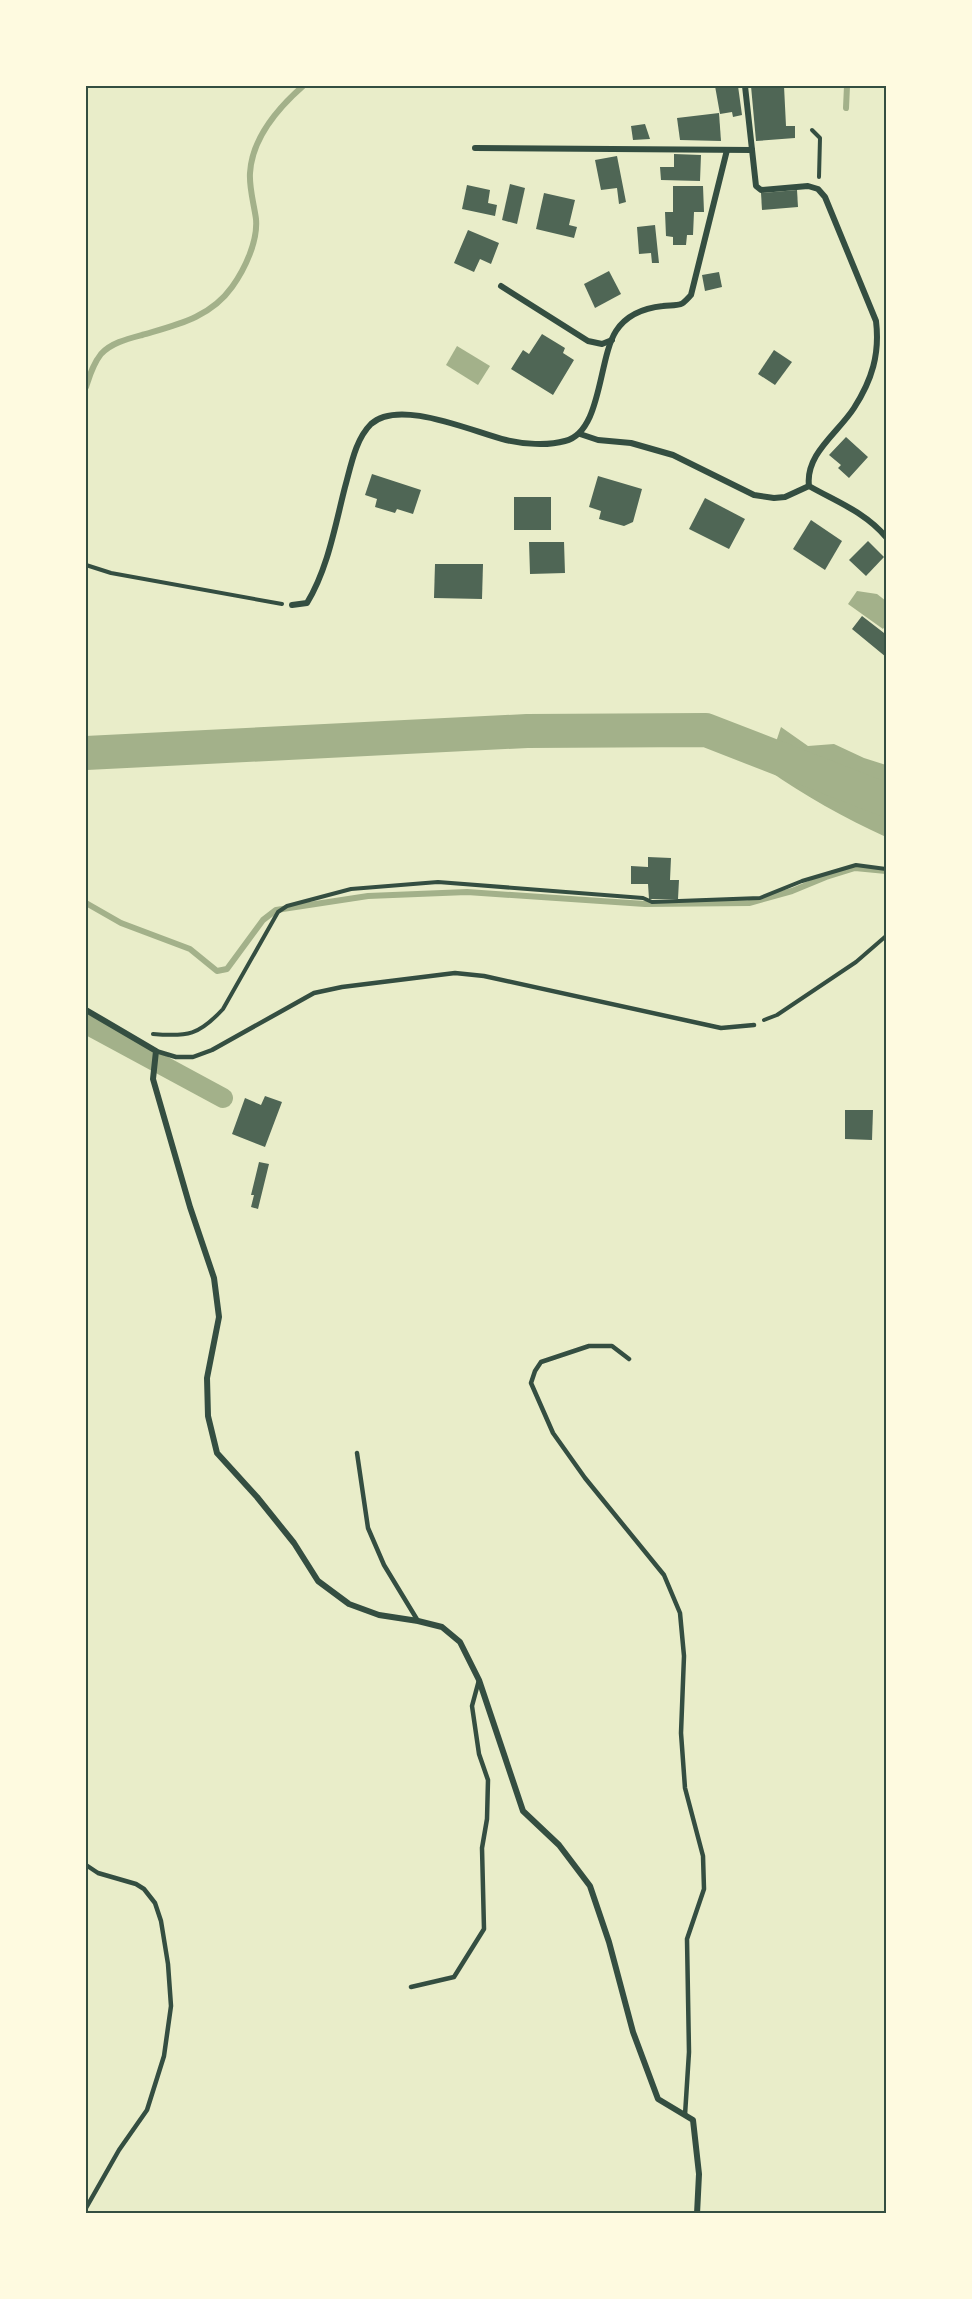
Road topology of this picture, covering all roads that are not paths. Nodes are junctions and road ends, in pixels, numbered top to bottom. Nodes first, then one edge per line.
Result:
1 (745, 86) edge
2 (475, 148) dead end
3 (727, 150) junction
4 (752, 150) junction
5 (501, 286) dead end
6 (612, 340) junction
7 (580, 434) junction
8 (809, 486) junction
9 (886, 537) edge
10 (292, 605) road end
11 (86, 1010) edge
12 (754, 1025) road end
13 (156, 1052) junction
14 (629, 1359) dead end
15 (357, 1453) dead end
16 (418, 1621) junction
17 (479, 1680) junction
18 (86, 1865) edge
19 (411, 1987) dead end
20 (685, 2115) junction
21 (86, 2208) edge
22 (697, 2214) edge

1 - 4 street
2 - 3 street
3 - 4 street
3 - 6 street
4 - 8 street
5 - 6 street
6 - 7 street
7 - 8 street
7 - 10 street
8 - 9 street
11 - 13 street
12 - 13 lane
13 - 16 street
14 - 20 lane
15 - 16 lane
16 - 17 street
17 - 19 lane
17 - 20 street
18 - 21 lane
20 - 22 street

